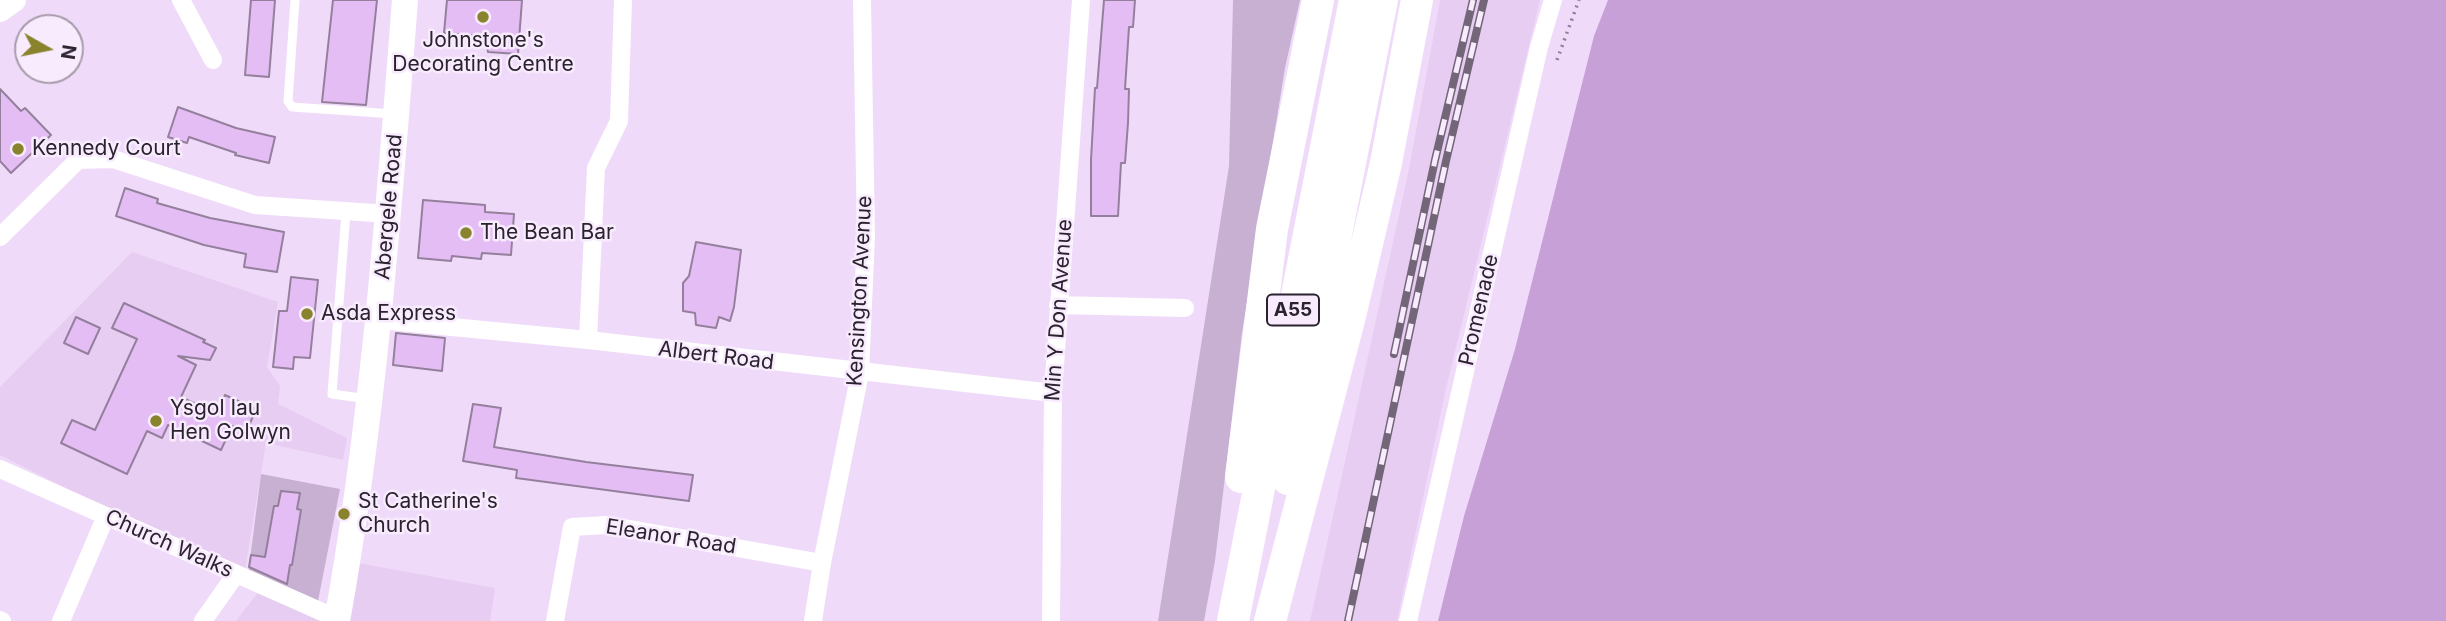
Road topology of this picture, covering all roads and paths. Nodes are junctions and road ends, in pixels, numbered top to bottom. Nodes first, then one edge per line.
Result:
1 (14, 0) edge
2 (181, 0) edge
3 (295, 0) edge
4 (404, 0) edge
5 (623, 0) edge
6 (862, 0) edge
7 (1081, 0) edge
8 (1318, 0) edge
9 (1356, 0) edge
10 (1382, 0) edge
11 (1417, 0) edge
12 (1553, 0) edge
13 (0, 10) edge
14 (214, 60) dead end
15 (396, 114) junction
16 (346, 212) junction
17 (389, 214) junction
18 (0, 237) edge
19 (1058, 305) junction
20 (1185, 308) dead end
21 (379, 320) junction
22 (588, 341) junction
23 (860, 373) junction
24 (1053, 393) junction
25 (369, 400) junction
26 (0, 469) edge
27 (106, 516) junction
28 (822, 563) junction
29 (236, 574) junction
30 (338, 620) edge
31 (61, 621) edge
32 (203, 621) edge
33 (555, 621) edge
34 (813, 621) edge
35 (1051, 621) edge
36 (1223, 621) edge
37 (1233, 621) edge
38 (1261, 621) edge
39 (1270, 621) edge
40 (1408, 621) edge

1 - 13 main road
2 - 14 street
3 - 15 lane
4 - 15 main road, Abergele Road
5 - 22 street
6 - 23 street, Kensington Avenue
7 - 19 street, Min Y Don Avenue
8 - 36 highway
9 - 37 highway, A55
10 - 38 highway, A55
11 - 39 highway
12 - 40 street, Promenade
15 - 17 main road, Abergele Road
16 - 17 street
16 - 18 street
16 - 25 lane
17 - 21 main road, Abergele Road
19 - 20 street
19 - 24 street, Min Y Don Avenue
21 - 22 street, Albert Road
21 - 25 main road, Abergele Road
22 - 23 street, Albert Road
23 - 24 street, Albert Road
23 - 28 street, Kensington Avenue
24 - 35 street, Min Y Don Avenue
25 - 30 main road, Abergele Road
26 - 27 street, Church Walks
27 - 29 street, Church Walks
27 - 31 street
28 - 33 street, Eleanor Road
28 - 34 street, Kensington Avenue
29 - 30 street, Church Walks
29 - 32 street

